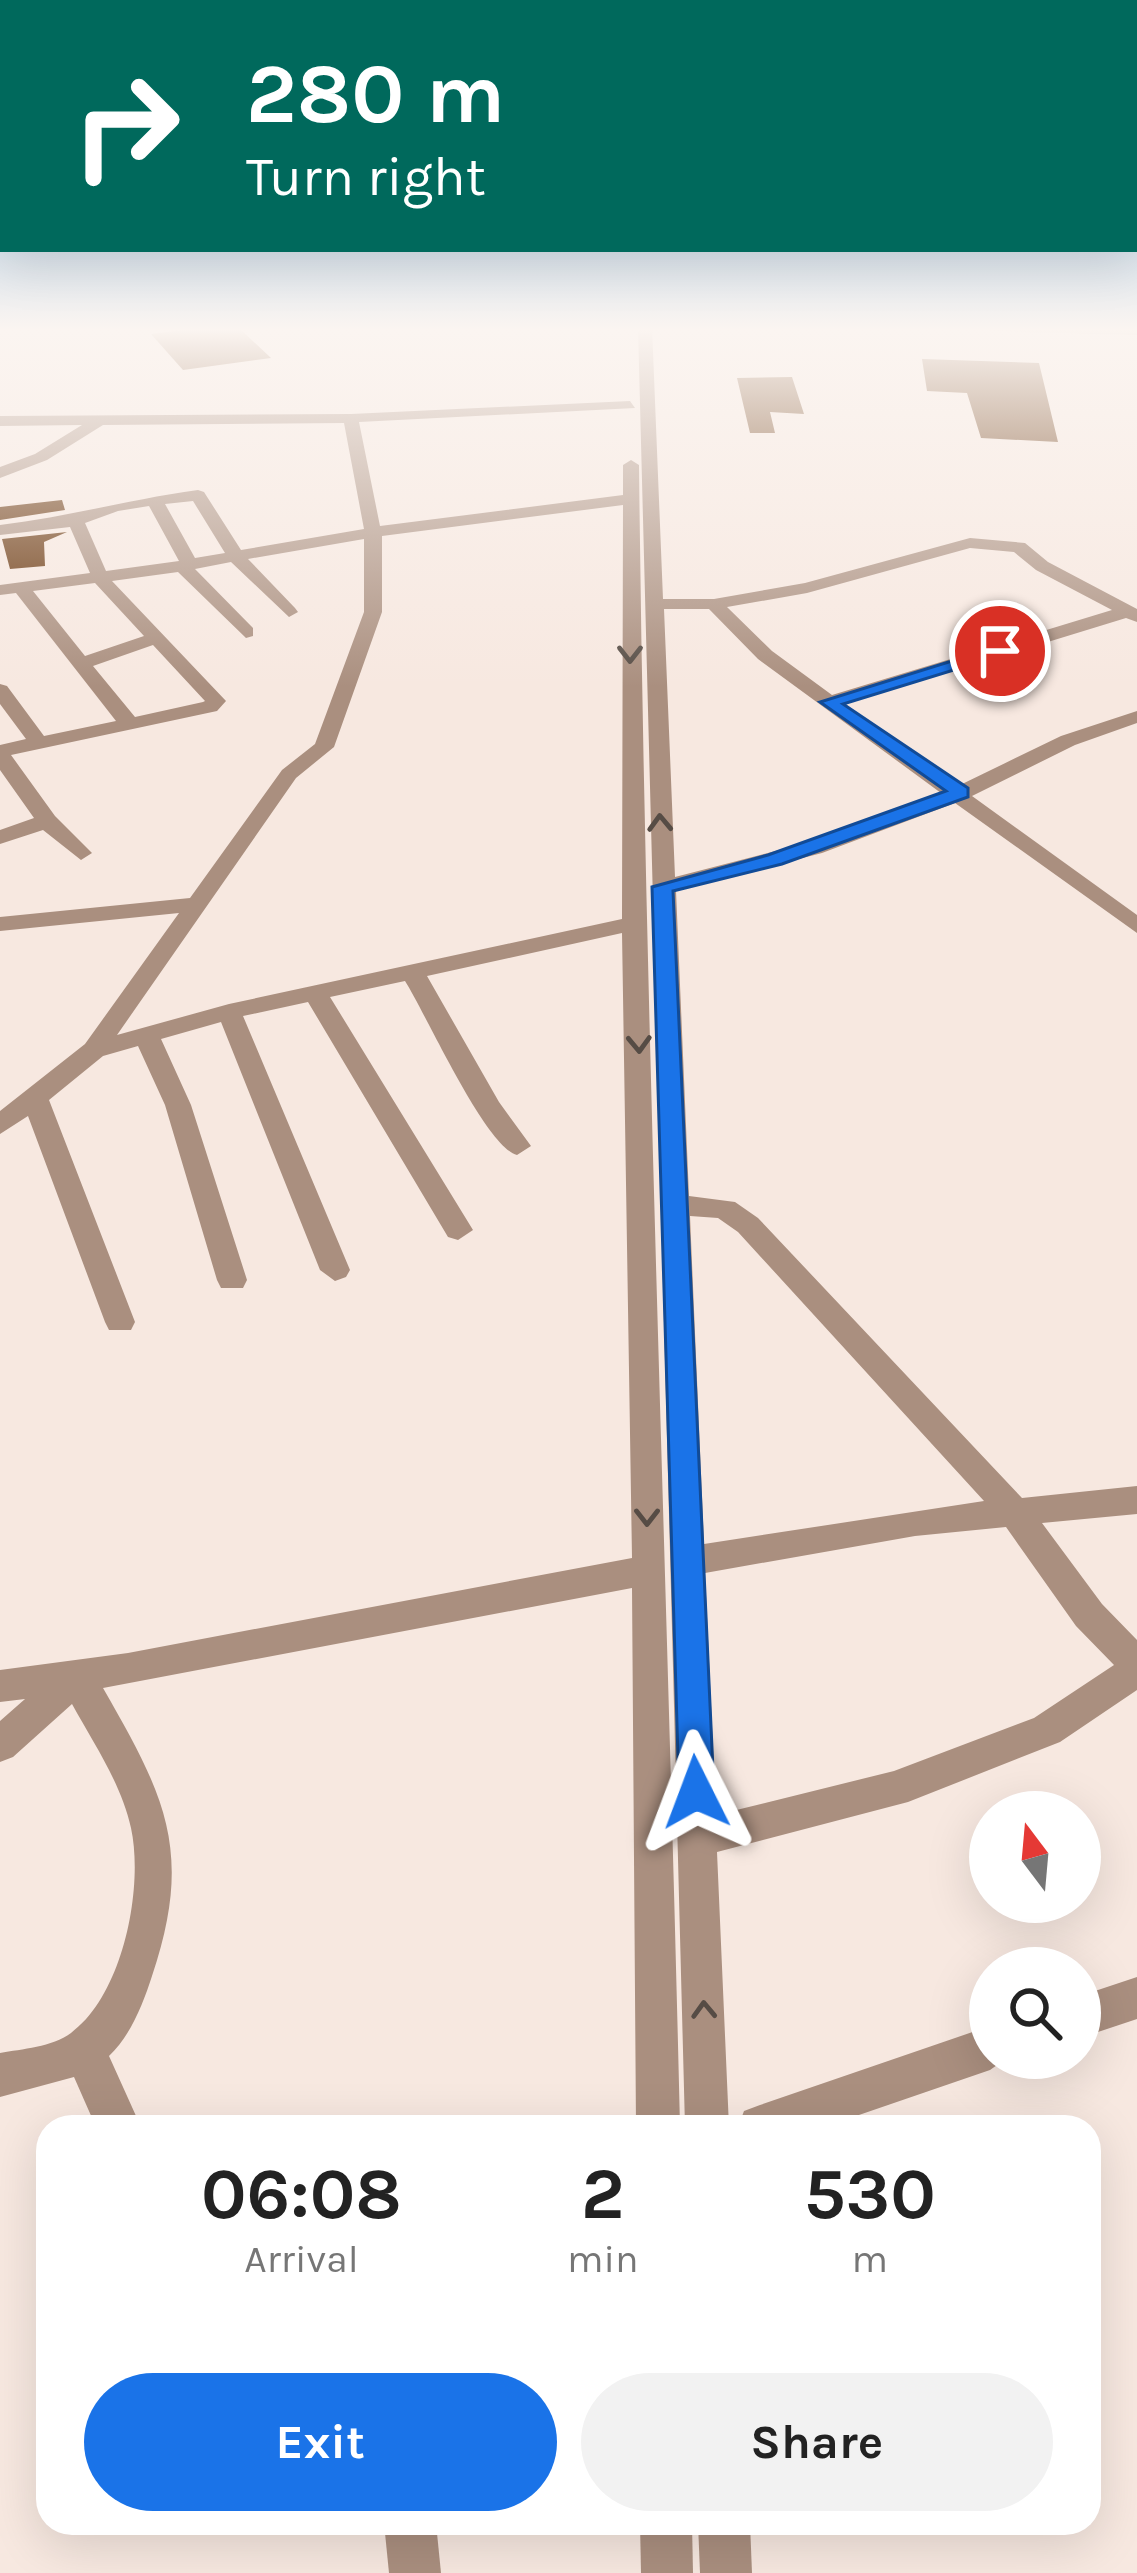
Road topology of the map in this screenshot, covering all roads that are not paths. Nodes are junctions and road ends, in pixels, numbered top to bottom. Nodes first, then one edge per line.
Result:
1 (57, 447) edge
2 (357, 447) edge
3 (631, 447) edge
4 (643, 447) edge
5 (0, 473) edge
6 (632, 499) junction
7 (154, 500) junction
8 (76, 521) junction
9 (0, 530) edge
10 (373, 532) junction
11 (236, 557) junction
12 (186, 566) junction
13 (101, 578) junction
14 (10, 589) edge
15 (653, 604) junction
16 (714, 604) junction
17 (289, 612) dead end
18 (1133, 614) edge
19 (246, 632) dead end
20 (153, 639) junction
21 (82, 663) junction
22 (2, 695) edge
23 (829, 702) junction
24 (1137, 717) edge
25 (129, 723) junction
26 (38, 742) junction
27 (3, 764) edge
28 (961, 793) junction
29 (47, 821) junction
30 (0, 837) edge
31 (81, 853) dead end
32 (662, 887) junction
33 (200, 904) junction
34 (635, 922) junction
35 (0, 923) edge
36 (1137, 926) edge
37 (412, 972) junction
38 (315, 992) junction
39 (230, 1012) junction
40 (146, 1035) junction
41 (94, 1050) junction
42 (34, 1096) junction
43 (0, 1125) edge
44 (517, 1146) dead end
45 (676, 1205) junction
46 (458, 1230) dead end
47 (334, 1270) dead end
48 (232, 1280) dead end
49 (120, 1322) dead end
50 (647, 1450) junction
51 (682, 1450) junction
52 (1137, 1500) edge
53 (1016, 1514) junction
54 (684, 1562) junction
55 (646, 1570) junction
56 (1137, 1667) edge
57 (77, 1676) junction
58 (0, 1686) edge
59 (0, 1744) edge
60 (699, 1838) junction
61 (1137, 1998) edge
62 (1101, 2010) edge
63 (969, 2055) edge
64 (93, 2070) dead end
65 (0, 2075) edge
66 (114, 2115) edge
67 (658, 2115) edge
68 (707, 2115) edge
69 (795, 2115) edge
70 (411, 2535) edge
71 (665, 2535) edge
72 (724, 2535) edge
73 (416, 2573) edge
74 (667, 2573) edge
75 (726, 2573) edge

1 - 5 street
2 - 10 street
3 - 6 street
4 - 15 street
6 - 10 street
6 -> 34 street
7 - 8 street
7 - 11 street
7 - 12 street
8 - 9 street
8 - 13 street
10 - 11 street
10 - 33 street
11 - 12 street
11 - 17 street
12 - 13 street
12 - 19 street
13 - 14 street
13 - 20 street
14 - 21 street
15 - 16 street
32 -> 15 street
16 - 18 street
16 - 23 street
18 - 23 street
20 - 21 street
20 - 25 street
21 - 25 street
22 - 26 street
23 - 28 street
24 - 28 street
25 - 26 street
26 - 27 street
27 - 29 street
28 - 32 street
28 - 36 street
29 - 30 street
29 - 31 street
32 - 45 street
33 - 35 street
33 - 41 street
34 - 37 street
34 -> 50 street
37 - 38 street
37 - 44 street
38 - 39 street
38 - 46 street
39 - 40 street
39 - 47 street
40 - 41 street
40 - 48 street
41 - 42 street
42 - 43 street
42 - 49 street
45 - 51 street
45 - 53 street
50 - 51 street
50 -> 55 street
51 - 54 street
52 - 53 street
53 - 54 street
53 - 56 street
54 - 60 street
55 - 57 street
55 - 67 street
56 - 60 street
57 - 58 street
57 - 59 street
57 - 65 street
68 -> 60 street
61 - 62 street
63 - 69 street
64 - 66 street
70 - 73 street
71 - 74 street
72 - 75 street

